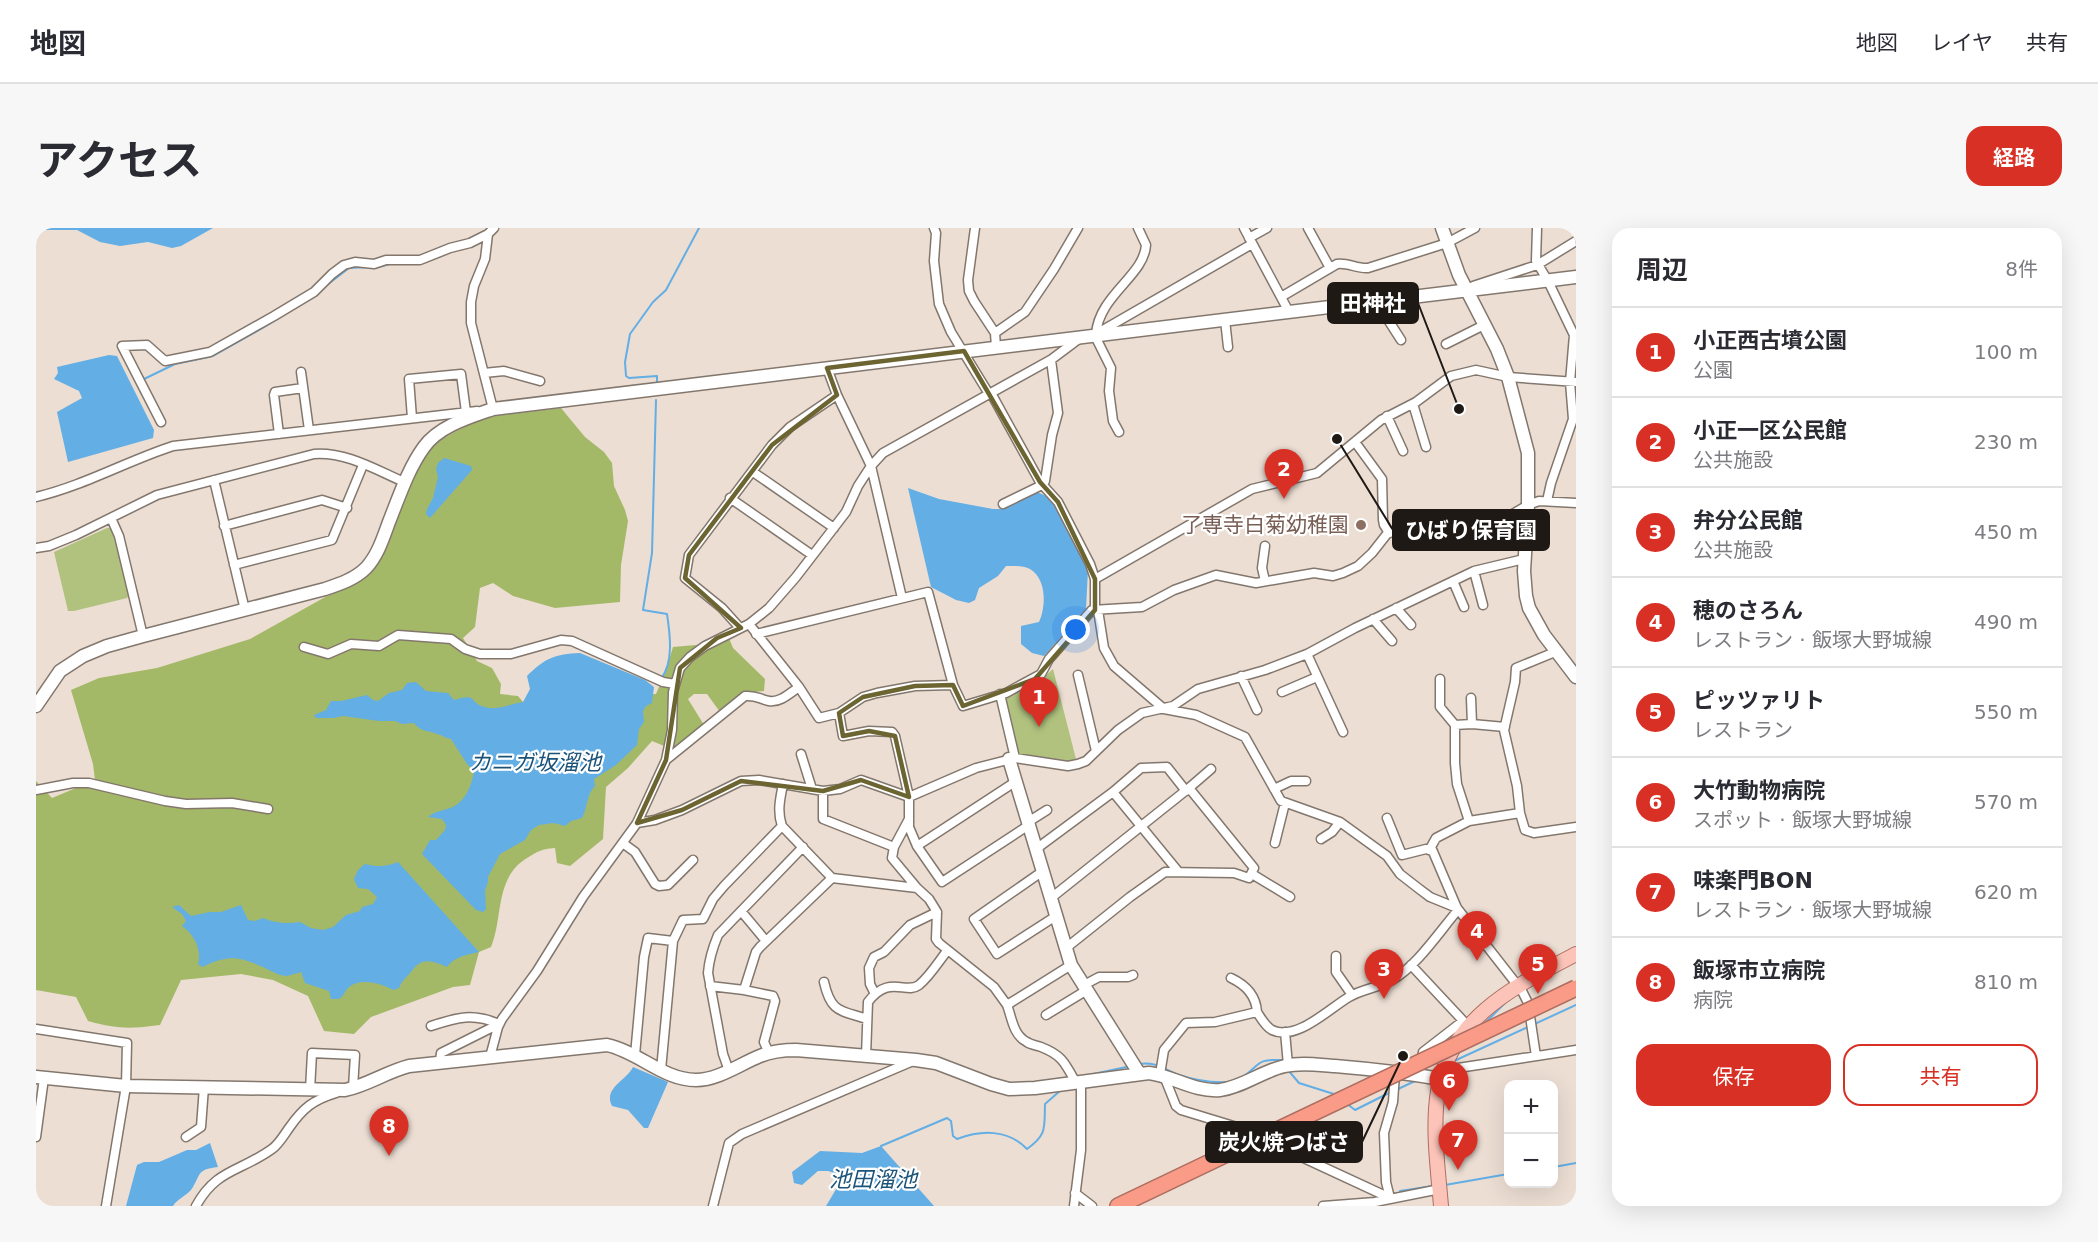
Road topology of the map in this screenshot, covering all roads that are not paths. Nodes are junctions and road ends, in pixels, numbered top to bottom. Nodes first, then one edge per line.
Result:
1 (934, 228) edge
2 (975, 228) edge
3 (1078, 228) edge
4 (1138, 228) edge
5 (1244, 228) edge
6 (1267, 228) edge
7 (1308, 228) edge
8 (1442, 228) edge
9 (1475, 228) edge
10 (1537, 228) edge
11 (491, 231) edge
12 (1250, 241) junction
13 (1576, 241) edge
14 (1447, 243) junction
15 (1537, 265) junction
16 (1330, 268) junction
17 (1576, 277) edge
18 (1548, 281) junction
19 (1467, 292) junction
20 (1281, 297) junction
21 (1376, 301) junction
22 (1289, 312) junction
23 (1225, 320) junction
24 (1484, 325) junction
25 (995, 333) junction
26 (1096, 335) junction
27 (1575, 335) edge
28 (1082, 337) junction
29 (1401, 340) dead end
30 (1446, 344) dead end
31 (996, 347) junction
32 (1227, 347) dead end
33 (964, 351) junction
34 (1051, 360) junction
35 (827, 368) junction
36 (301, 372) dead end
37 (484, 373) junction
38 (1508, 377) junction
39 (540, 381) dead end
40 (1573, 382) edge
41 (303, 388) junction
42 (990, 393) junction
43 (837, 395) junction
44 (1413, 404) junction
45 (493, 409) junction
46 (466, 412) junction
47 (1387, 416) junction
48 (412, 418) junction
49 (1574, 419) edge
50 (161, 422) dead end
51 (309, 430) junction
52 (1119, 432) dead end
53 (279, 434) junction
54 (1354, 442) junction
55 (1426, 447) dead end
56 (1403, 451) dead end
57 (363, 465) junction
58 (871, 466) junction
59 (753, 472) junction
60 (214, 480) junction
61 (404, 482) junction
62 (1042, 485) junction
63 (36, 497) edge
64 (730, 498) junction
65 (1546, 501) junction
66 (1576, 502) edge
67 (1004, 504) dead end
68 (1528, 506) junction
69 (347, 508) junction
70 (111, 518) junction
71 (224, 526) junction
72 (834, 528) junction
73 (1389, 533) junction
74 (1265, 546) dead end
75 (36, 548) edge
76 (812, 555) junction
77 (1524, 559) junction
78 (234, 565) junction
79 (1474, 571) junction
80 (1095, 579) junction
81 (1265, 581) junction
82 (1453, 581) junction
83 (902, 598) junction
84 (1483, 605) dead end
85 (1464, 607) dead end
86 (1396, 608) junction
87 (244, 610) junction
88 (1097, 610) junction
89 (1373, 619) junction
90 (1411, 625) dead end
91 (745, 626) junction
92 (756, 634) junction
93 (143, 636) junction
94 (1392, 641) dead end
95 (304, 648) dead end
96 (1555, 652) junction
97 (1306, 654) junction
98 (1078, 675) dead end
99 (1242, 676) junction
100 (1317, 677) junction
101 (1576, 677) edge
102 (1440, 679) dead end
103 (675, 684) junction
104 (953, 685) junction
105 (799, 687) junction
106 (1282, 692) dead end
107 (1000, 694) junction
108 (1471, 698) dead end
109 (36, 706) edge
110 (1164, 709) junction
111 (1257, 710) dead end
112 (839, 713) junction
113 (1472, 724) junction
114 (1455, 725) junction
115 (1505, 727) junction
116 (1343, 732) dead end
117 (1096, 751) junction
118 (801, 754) dead end
119 (1012, 758) junction
120 (666, 760) junction
121 (1211, 769) dead end
122 (1015, 782) junction
123 (1306, 782) dead end
124 (783, 784) junction
125 (812, 789) junction
126 (1274, 789) junction
127 (36, 790) edge
128 (1187, 790) junction
129 (824, 791) junction
130 (1113, 792) junction
131 (909, 797) junction
132 (1285, 803) junction
133 (268, 809) dead end
134 (1047, 810) dead end
135 (1520, 813) junction
136 (909, 818) junction
137 (1387, 818) dead end
138 (1469, 821) junction
139 (1340, 822) junction
140 (638, 823) junction
141 (1028, 824) junction
142 (782, 826) junction
143 (1141, 827) junction
144 (1576, 827) edge
145 (1321, 839) dead end
146 (1275, 843) dead end
147 (624, 844) junction
148 (917, 846) junction
149 (803, 847) junction
150 (894, 847) junction
151 (1036, 849) junction
152 (1432, 851) junction
153 (693, 860) dead end
154 (1177, 870) junction
155 (1042, 871) junction
156 (1252, 874) junction
157 (832, 878) junction
158 (917, 888) junction
159 (1290, 897) dead end
160 (1051, 898) junction
161 (1457, 909) junction
162 (741, 912) junction
163 (937, 912) junction
164 (1056, 916) junction
165 (673, 941) junction
166 (766, 942) junction
167 (1066, 948) junction
168 (947, 951) junction
169 (1576, 954) edge
170 (1335, 956) dead end
171 (1071, 965) junction
172 (1411, 965) junction
173 (1133, 975) dead end
174 (1231, 978) dead end
175 (824, 982) dead end
176 (1517, 985) junction
177 (710, 986) junction
178 (1085, 988) junction
179 (1576, 988) edge
180 (744, 990) junction
181 (875, 994) junction
182 (1352, 995) junction
183 (1007, 1005) junction
184 (1257, 1012) junction
185 (1046, 1015) dead end
186 (867, 1019) junction
187 (499, 1024) junction
188 (1466, 1024) junction
189 (431, 1026) dead end
190 (36, 1029) edge
191 (1285, 1032) junction
192 (1576, 1050) edge
193 (769, 1053) junction
194 (635, 1055) junction
195 (866, 1056) junction
196 (1536, 1056) junction
197 (490, 1058) junction
198 (916, 1060) junction
199 (440, 1061) junction
200 (1288, 1065) junction
201 (1136, 1068) junction
202 (661, 1070) junction
203 (1161, 1070) junction
204 (729, 1071) junction
205 (1395, 1072) junction
206 (1443, 1074) junction
207 (1420, 1076) junction
208 (40, 1078) edge
209 (1078, 1083) junction
210 (126, 1086) junction
211 (204, 1087) junction
212 (349, 1089) junction
213 (310, 1090) junction
214 (36, 1137) edge
215 (186, 1137) dead end
216 (1440, 1189) junction
217 (1076, 1193) junction
218 (1394, 1200) edge
219 (106, 1206) edge
220 (196, 1206) edge
221 (713, 1206) edge
222 (1074, 1206) edge
223 (1092, 1206) edge
224 (1118, 1206) edge
225 (1323, 1206) edge
226 (1441, 1206) edge

1 - 33 street
2 - 25 street
3 - 25 street
4 - 26 street
5 - 12 street
6 - 12 street
7 - 16 street
8 - 14 street
9 - 14 street
10 - 15 street
11 - 37 street
11 - 50 street
12 - 20 street
12 - 26 street
13 - 15 street
14 - 16 street
14 - 19 street
15 - 18 street
15 - 19 street
16 - 20 street
17 - 18 street
18 - 19 street
18 - 27 street
19 - 21 street
19 - 24 street
20 - 22 street
21 - 22 street
21 - 29 street
22 - 23 street
23 - 26 street
23 - 32 street
24 - 30 street
24 - 38 street
25 - 31 street
26 - 28 street
26 - 52 street
27 - 40 street
28 - 31 street
28 - 34 street
31 - 33 street
33 - 35 street
33 - 42 street
34 - 42 street
34 - 62 street
35 - 43 street
35 - 45 street
36 - 41 street
37 - 39 street
37 - 45 street
38 - 40 street
38 - 44 street
38 - 68 street
40 - 49 street
41 - 51 street
41 - 53 street
42 - 58 street
42 - 62 street
43 - 58 street
43 - 59 street
44 - 47 street
44 - 55 street
45 - 46 street
45 - 61 street
46 - 48 street
46 - 48 street
47 - 54 street
47 - 56 street
48 - 51 street
49 - 65 street
51 - 53 street
53 - 63 street
54 - 73 street
54 - 80 street
57 - 60 street
57 - 61 street
57 - 69 street
58 - 72 street
58 - 83 street
59 - 64 street
59 - 72 street
60 - 70 street
60 - 71 street
61 - 87 street
62 - 67 street
62 - 80 street
64 - 76 street
64 - 91 street
65 - 66 street
65 - 68 street
68 - 73 street
68 - 77 street
69 - 71 street
69 - 78 street
70 - 75 street
70 - 93 street
71 - 78 street
72 - 76 street
73 - 81 street
74 - 81 street
76 - 91 street
77 - 79 street
77 - 96 street
78 - 87 street
79 - 82 street
79 - 84 street
80 - 88 street
81 - 88 street
82 - 85 street
82 - 86 street
83 - 92 street
83 - 104 street
86 - 89 street
86 - 90 street
87 - 93 street
88 - 107 street
88 - 110 street
89 - 94 street
89 - 97 street
91 - 92 street
91 - 103 street
92 - 105 street
93 - 109 street
95 - 103 street
96 - 101 street
96 - 115 street
97 - 99 street
97 - 100 street
98 - 117 street
99 - 110 street
99 - 111 street
100 - 106 street
100 - 116 street
102 - 114 street
103 - 120 street
104 - 107 street
104 - 112 street
105 - 112 street
105 - 120 street
107 - 119 street
108 - 113 street
110 - 117 street
110 - 126 street
112 - 131 street
113 - 114 street
113 - 115 street
114 - 138 street
115 - 135 street
117 - 119 street
118 - 125 street
119 - 122 street
119 - 131 street
120 - 140 street
121 - 128 street
122 - 141 street
122 - 148 street
123 - 126 street
124 - 125 street
124 - 140 street
124 - 142 street
125 - 129 street
126 - 132 street
127 - 133 street
128 - 130 street
128 - 143 street
128 - 156 street
129 - 131 street
129 - 150 street
130 - 143 street
130 - 151 street
131 - 136 street
132 - 139 street
132 - 146 street
134 - 141 street
135 - 138 street
135 - 144 street
136 - 148 street
136 - 150 street
137 - 152 street
138 - 152 street
139 - 145 street
139 - 161 street
140 - 147 street
141 - 148 street
141 - 151 street
142 - 149 street
142 - 165 street
143 - 154 street
143 - 160 street
147 - 153 street
147 - 187 street
149 - 157 street
149 - 162 street
150 - 158 street
151 - 155 street
152 - 161 street
154 - 156 street
154 - 167 street
155 - 160 street
155 - 164 street
156 - 159 street
157 - 158 street
157 - 166 street
158 - 163 street
160 - 164 street
161 - 172 street
161 - 176 street
162 - 166 street
162 - 177 street
163 - 168 street
163 - 181 street
164 - 167 street
165 - 194 street
165 - 202 street
166 - 180 street
167 - 171 street
168 - 181 street
168 - 183 street
169 - 176 main road
170 - 182 street
171 - 178 street
171 - 183 street
172 - 182 street
172 - 188 street
173 - 178 street
174 - 184 street
175 - 186 street
176 - 188 main road
176 - 196 street
177 - 180 street
177 - 204 street
178 - 185 street
178 - 201 street
179 - 224 highway, bridge
180 - 193 street
181 - 186 street
182 - 191 street
183 - 209 street
184 - 191 street
184 - 203 street
186 - 195 street
187 - 189 street
187 - 197 street
187 - 199 street
188 - 206 main road
188 - 207 street
190 - 210 street
191 - 200 street
192 - 196 street
193 - 195 street
193 - 204 street
194 - 197 street
194 - 202 street
195 - 198 street
196 - 206 street
197 - 199 street
198 - 209 street
198 - 221 street
199 - 212 street
200 - 203 street
200 - 205 street
201 - 203 street
201 - 209 street
202 - 204 street
203 - 218 street
205 - 207 street
205 - 218 street
206 - 207 street
206 - 216 main road
208 - 210 street
208 - 214 street
209 - 217 street
210 - 211 street
210 - 219 street
211 - 213 street
211 - 215 street
212 - 213 street
212 - 213 street
212 - 220 street
216 - 218 street
216 - 226 main road
217 - 222 street
217 - 223 street
218 - 225 street

